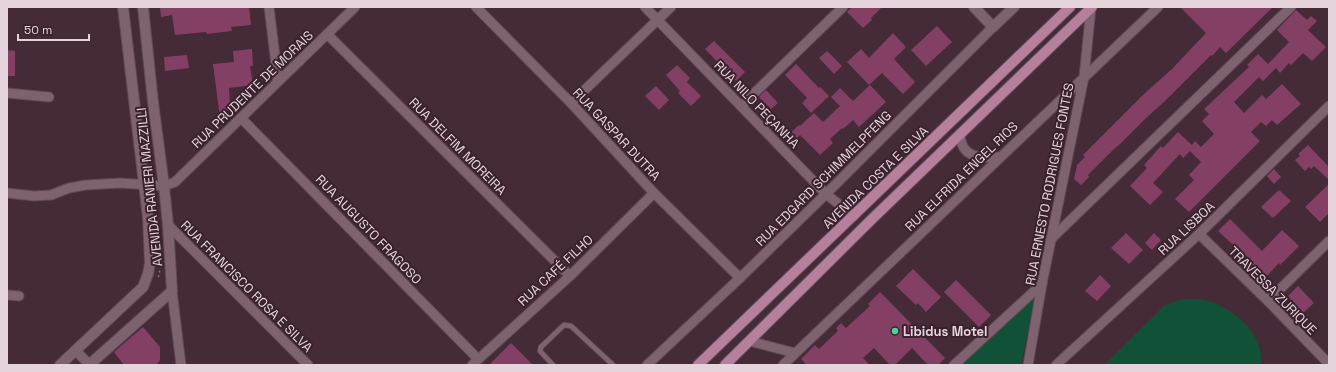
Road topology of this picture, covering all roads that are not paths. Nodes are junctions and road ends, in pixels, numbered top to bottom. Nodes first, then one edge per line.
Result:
1 (123, 7) edge
2 (143, 7) edge
3 (269, 7) edge
4 (355, 7) edge
5 (476, 7) edge
6 (645, 7) edge
7 (671, 7) edge
8 (843, 7) edge
9 (974, 7) edge
10 (1014, 7) edge
11 (1070, 7) edge
12 (1158, 7) edge
13 (1291, 7) edge
14 (1091, 8) edge
15 (658, 20) junction
16 (993, 27) junction
17 (327, 34) junction
18 (1084, 77) junction
19 (278, 81) junction
20 (7, 93) edge
21 (49, 97) dead end
22 (571, 103) junction
23 (741, 106) junction
24 (1329, 106) edge
25 (241, 118) junction
26 (960, 134) junction
27 (1000, 157) junction
28 (144, 184) junction
29 (164, 186) junction
30 (7, 193) edge
31 (654, 193) junction
32 (826, 194) junction
33 (854, 216) junction
34 (168, 225) junction
35 (1199, 234) junction
36 (1051, 239) junction
37 (1329, 241) edge
38 (570, 276) junction
39 (740, 278) junction
40 (1042, 284) junction
41 (172, 291) junction
42 (7, 295) edge
43 (19, 296) dead end
44 (1268, 301) junction
45 (749, 341) junction
46 (76, 351) junction
47 (795, 353) junction
48 (475, 362) edge
49 (1329, 364) edge
50 (60, 365) edge
51 (90, 365) edge
52 (181, 365) edge
53 (308, 365) edge
54 (554, 365) edge
55 (613, 365) edge
56 (647, 365) edge
57 (698, 365) edge
58 (725, 365) edge
59 (783, 365) edge
60 (954, 365) edge
61 (1028, 365) edge
62 (1056, 365) edge

1 - 28 street, AVENIDA RANIERI MAZZILLI
2 - 29 street, AVENIDA RANIERI MAZZILLI
3 - 19 street
4 - 17 street, RUA PRUDENTE DE MORAIS
5 - 22 street, RUA GASPAR DUTRA
6 - 15 street, RUA NILO PEÇANHA
7 - 15 street
8 - 23 street
9 - 16 street
10 - 16 street, RUA EDGARD SCHIMMELPFENG
11 - 33 main road, AVENIDA COSTA E SILVA
12 - 18 street, RUA ELFRIDA ENGEL RIOS
13 - 36 street
14 - 18 street, RUA ERNESTO RODRIGUES FONTES
14 - 26 main road
15 - 22 street
15 - 23 street, RUA NILO PEÇANHA
16 - 32 street, RUA EDGARD SCHIMMELPFENG
17 - 19 street, RUA PRUDENTE DE MORAIS
17 - 38 street, RUA DELFIM MOREIRA
18 - 27 street, RUA ELFRIDA ENGEL RIOS
18 - 36 street, RUA ERNESTO RODRIGUES FONTES
19 - 25 street, RUA PRUDENTE DE MORAIS
20 - 21 street
22 - 31 street, RUA GASPAR DUTRA
23 - 32 street, RUA NILO PEÇANHA
24 - 35 street, RUA LISBOA
25 - 29 street, RUA PRUDENTE DE MORAIS
25 - 48 street, RUA AUGUSTO FRAGOSO
26 - 27 street
26 - 45 main road
27 - 47 street, RUA ELFRIDA ENGEL RIOS
28 - 29 street
28 - 30 street
28 - 46 street, AVENIDA RANIERI MAZZILLI
29 - 34 street, AVENIDA RANIERI MAZZILLI
31 - 38 street, RUA CAFÉ FILHO
31 - 39 street, RUA GASPAR DUTRA
32 - 33 street, RUA NILO PEÇANHA
32 - 39 street, RUA EDGARD SCHIMMELPFENG
33 - 57 main road, AVENIDA COSTA E SILVA
34 - 41 street, AVENIDA RANIERI MAZZILLI
34 - 53 street, RUA FRANCISCO ROSA E SILVA
35 - 44 street, TRAVESSA ZURIQUE
35 - 62 street, RUA LISBOA
36 - 40 street, RUA ERNESTO RODRIGUES FONTES
37 - 44 street
38 - 48 street, RUA CAFÉ FILHO
39 - 56 street, RUA EDGARD SCHIMMELPFENG
40 - 60 street
40 - 61 street, RUA ERNESTO RODRIGUES FONTES
41 - 51 street
41 - 52 street, AVENIDA RANIERI MAZZILLI
42 - 43 street
44 - 49 street, TRAVESSA ZURIQUE
45 - 47 street
45 - 58 main road
46 - 50 street, AVENIDA RANIERI MAZZILLI
46 - 51 street
47 - 59 street, RUA ELFRIDA ENGEL RIOS
54 - 55 lane

